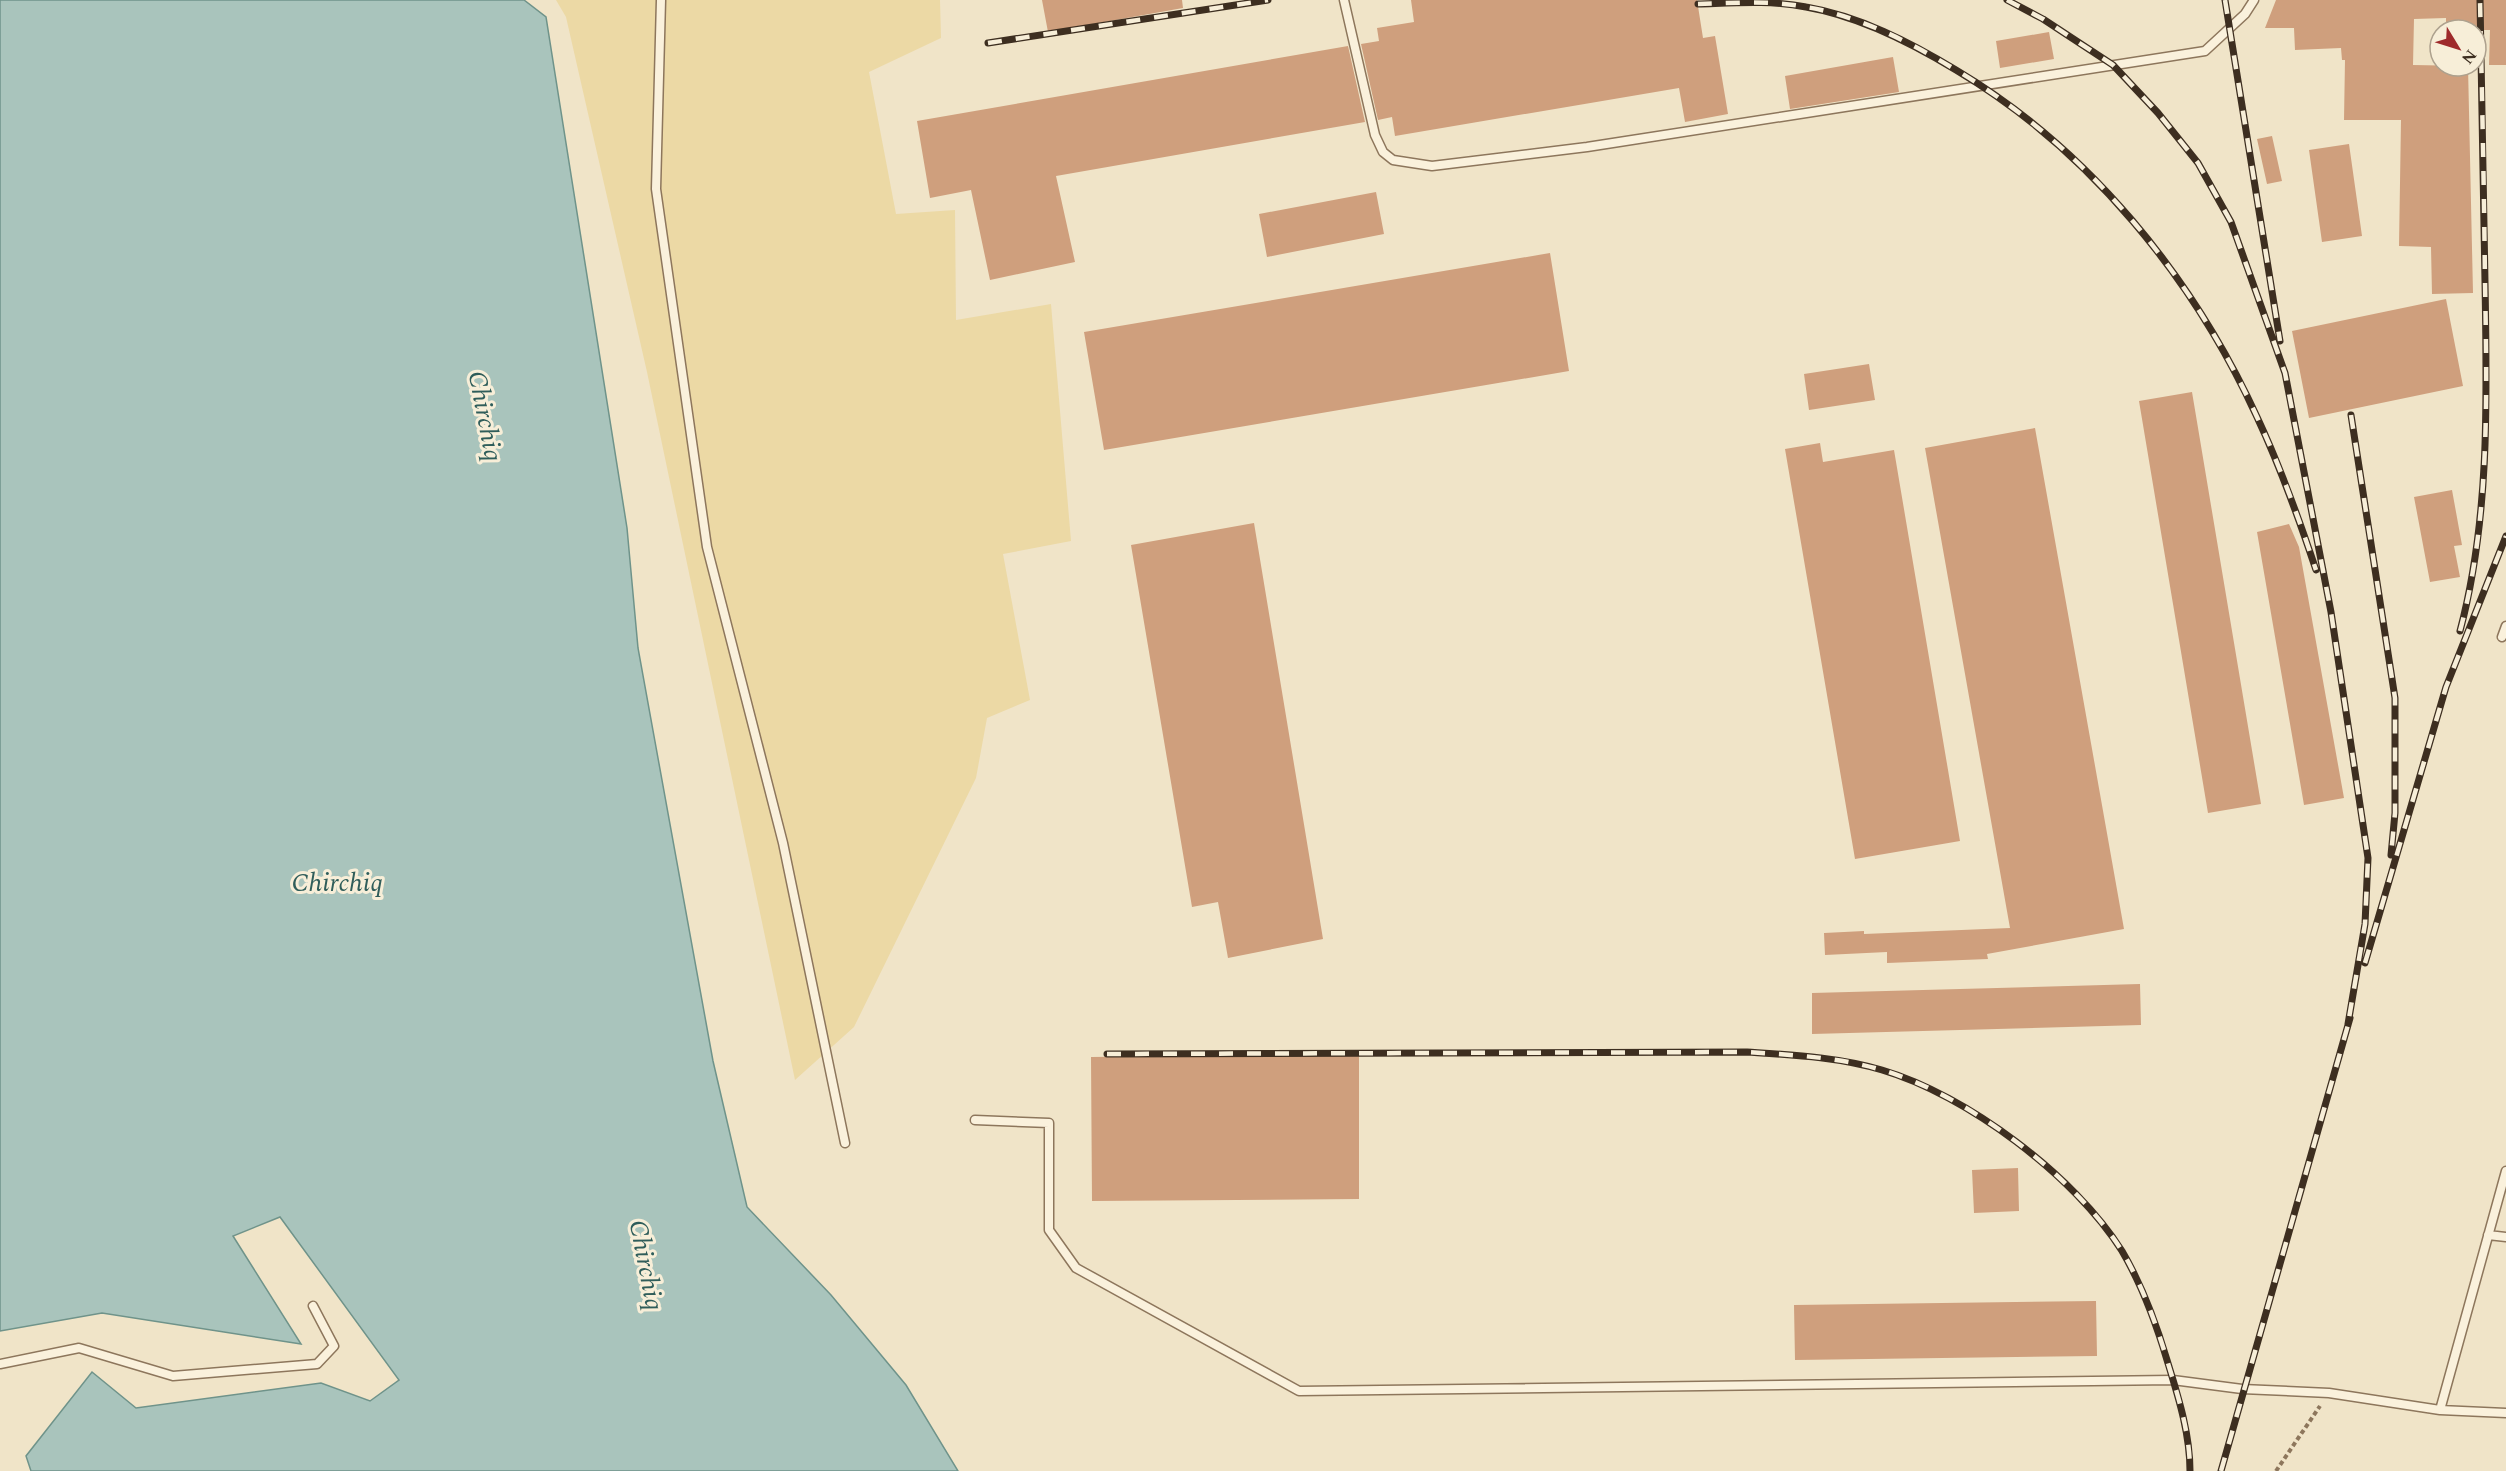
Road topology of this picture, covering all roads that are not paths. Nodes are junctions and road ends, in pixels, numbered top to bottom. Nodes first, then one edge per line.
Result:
1 (661, 0) edge
2 (1344, 0) edge
3 (2254, 0) edge
4 (2506, 626) edge
5 (2502, 637) dead end
6 (975, 1120) dead end
7 (845, 1143) dead end
8 (2506, 1171) edge
9 (2488, 1235) junction
10 (2506, 1237) edge
11 (313, 1306) dead end
12 (0, 1364) edge
13 (2440, 1410) junction
14 (2506, 1413) edge

1 - 7 lane
2 - 3 lane
4 - 5 lane
6 - 13 lane
8 - 9 lane
9 - 10 lane
9 - 13 lane
11 - 12 lane
13 - 14 lane

